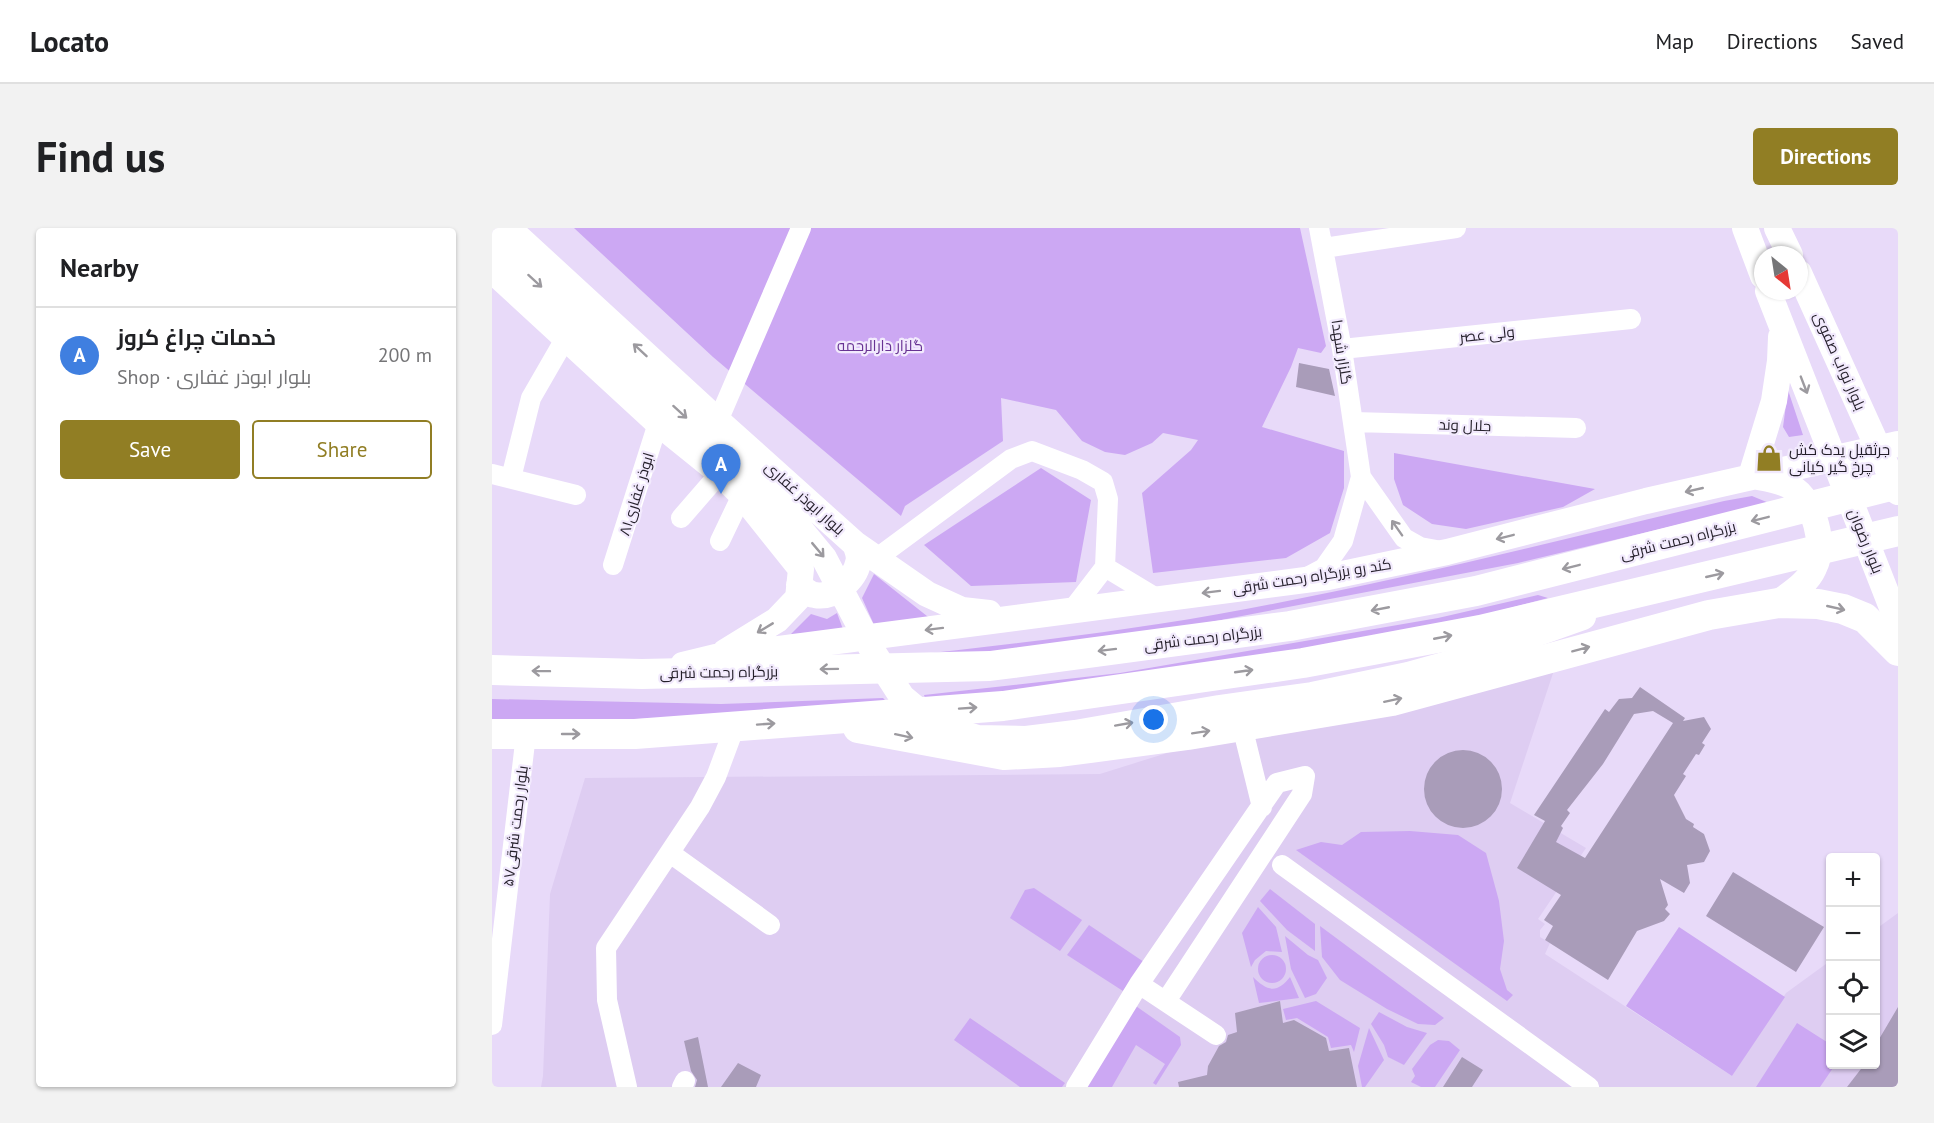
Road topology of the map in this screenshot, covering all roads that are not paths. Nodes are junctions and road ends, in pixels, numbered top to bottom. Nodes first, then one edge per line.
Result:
1 (508, 228) edge
2 (801, 228) edge
3 (1319, 228) edge
4 (1455, 228) edge
5 (1745, 228) edge
6 (1778, 228) edge
7 (492, 242) edge
8 (1786, 246) edge
9 (1324, 248) junction
10 (1754, 252) edge
11 (494, 279) edge
12 (1808, 291) edge
13 (1771, 300) edge
14 (1632, 319) dead end
15 (1781, 327) junction
16 (565, 339) junction
17 (1342, 349) junction
18 (718, 421) junction
19 (1353, 422) junction
20 (658, 423) junction
21 (1576, 429) dead end
22 (1888, 447) edge
23 (1833, 459) junction
24 (720, 473) junction
25 (492, 474) edge
26 (1360, 477) junction
27 (1751, 477) junction
28 (511, 478) junction
29 (1898, 484) edge
30 (1898, 492) edge
31 (576, 495) dead end
32 (742, 495) junction
33 (681, 518) dead end
34 (1898, 531) edge
35 (720, 541) dead end
36 (855, 544) junction
37 (1447, 552) junction
38 (877, 558) junction
39 (613, 565) dead end
40 (1105, 567) junction
41 (1302, 580) junction
42 (799, 585) junction
43 (1669, 586) junction
44 (1158, 599) junction
45 (1778, 603) junction
46 (1072, 610) junction
47 (1025, 617) junction
48 (1898, 623) edge
49 (1898, 651) edge
50 (716, 657) junction
51 (492, 670) edge
52 (642, 674) junction
53 (805, 721) junction
54 (735, 726) junction
55 (1242, 726) junction
56 (492, 734) edge
57 (526, 734) junction
58 (1262, 807) junction
59 (670, 853) junction
60 (1282, 865) dead end
61 (770, 925) dead end
62 (497, 926) edge
63 (1139, 984) junction
64 (1166, 1001) junction
65 (492, 1025) edge
66 (1216, 1035) dead end
67 (627, 1087) edge
68 (1076, 1087) edge
69 (1589, 1087) edge

18 -> 1 main road, بلوار ابوذر غفاری
2 - 18 street
3 - 9 street, گلزار شهدا
4 - 9 street
5 - 10 main road
6 - 8 main road
7 -> 43 main road
9 - 17 street, گلزار شهدا
11 - 16 main road
12 - 22 main road, بلوار نواب صفوی
13 - 15 main road
14 - 17 street, ولی عصر
15 -> 23 main road
15 - 27 main road
16 - 20 main road
16 - 28 street
17 - 19 street, گلزار شهدا
18 - 36 main road, بلوار ابوذر غفاری
19 - 21 street, جلال وند
19 - 26 street, گلزار شهدا
20 - 24 main road
20 - 39 street, ۸۱ابوذر غفاری
22 - 23 main road, کند رو بزرگراه رحمت شرقی
22 - 30 main road
23 - 27 main road, کند رو بزرگراه رحمت شرقی
23 - 48 main road, بلوار رضوان
24 - 32 main road
24 - 33 street
25 - 28 street
37 -> 26 street, گلزار شهدا
26 - 41 street, گلزار شهدا
27 -> 37 main road, کند رو بزرگراه رحمت شرقی
27 - 45 main road
28 - 31 street
29 -> 52 highway, بزرگراه رحمت شرقی
32 - 35 street
32 - 42 main road
43 -> 34 highway
36 - 38 main road, بلوار ابوذر غفاری
36 - 42 main road
37 - 41 main road, کند رو بزرگراه رحمت شرقی
38 - 40 street
38 - 47 main road, بلوار ابوذر غفاری
40 - 44 street
40 - 46 street
41 -> 44 main road, کند رو بزرگراه رحمت شرقی
42 -> 50 main road
53 -> 43 highway
44 - 46 main road, کند رو بزرگراه رحمت شرقی
45 -> 49 highway
55 -> 45 highway
46 - 47 main road, کند رو بزرگراه رحمت شرقی
47 -> 50 main road, کند رو بزرگراه رحمت شرقی
50 - 52 main road
52 -> 51 highway, بزرگراه رحمت شرقی
54 -> 53 highway
53 -> 55 highway
57 -> 54 highway
54 - 59 street
55 - 58 street
56 - 57 highway
57 - 62 street, ۵۷بلوار رحمت شرقی
58 - 63 street
58 - 64 street
59 - 61 street
59 - 67 street
60 - 69 street
62 - 65 street, ۵۷بلوار رحمت شرقی
63 - 64 street
63 - 68 street
64 - 66 street

